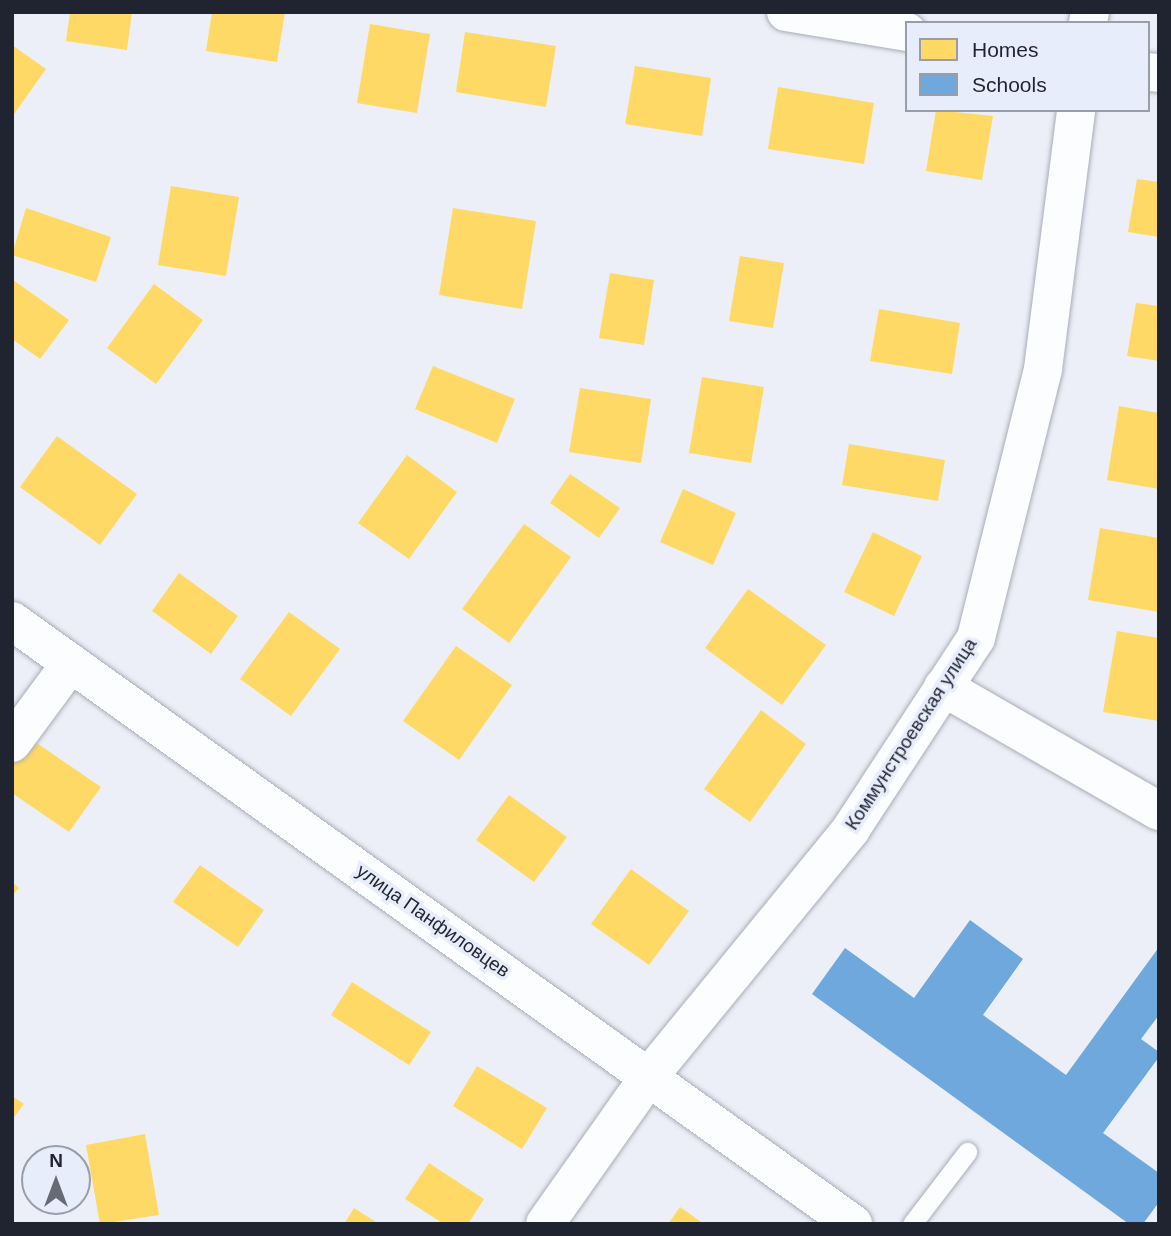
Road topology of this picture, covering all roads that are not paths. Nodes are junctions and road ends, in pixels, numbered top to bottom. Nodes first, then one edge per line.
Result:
1 (786, 12) edge
2 (905, 32) edge
3 (1076, 112) edge
4 (12, 621) edge
5 (71, 663) junction
6 (943, 687) junction
7 (12, 743) edge
8 (1159, 811) edge
9 (650, 1075) junction
10 (967, 1152) dead end
11 (545, 1224) edge
12 (853, 1224) edge
13 (912, 1224) edge

1 - 2 street
3 - 6 street, Коммунстроевская улица
4 - 5 street, улица Панфиловцев
5 - 7 street
5 - 9 street, улица Панфиловцев
6 - 8 street
6 - 9 street, Коммунстроевская улица
9 - 11 street, Коммунстроевская улица
9 - 12 street, улица Панфиловцев
10 - 13 lane

